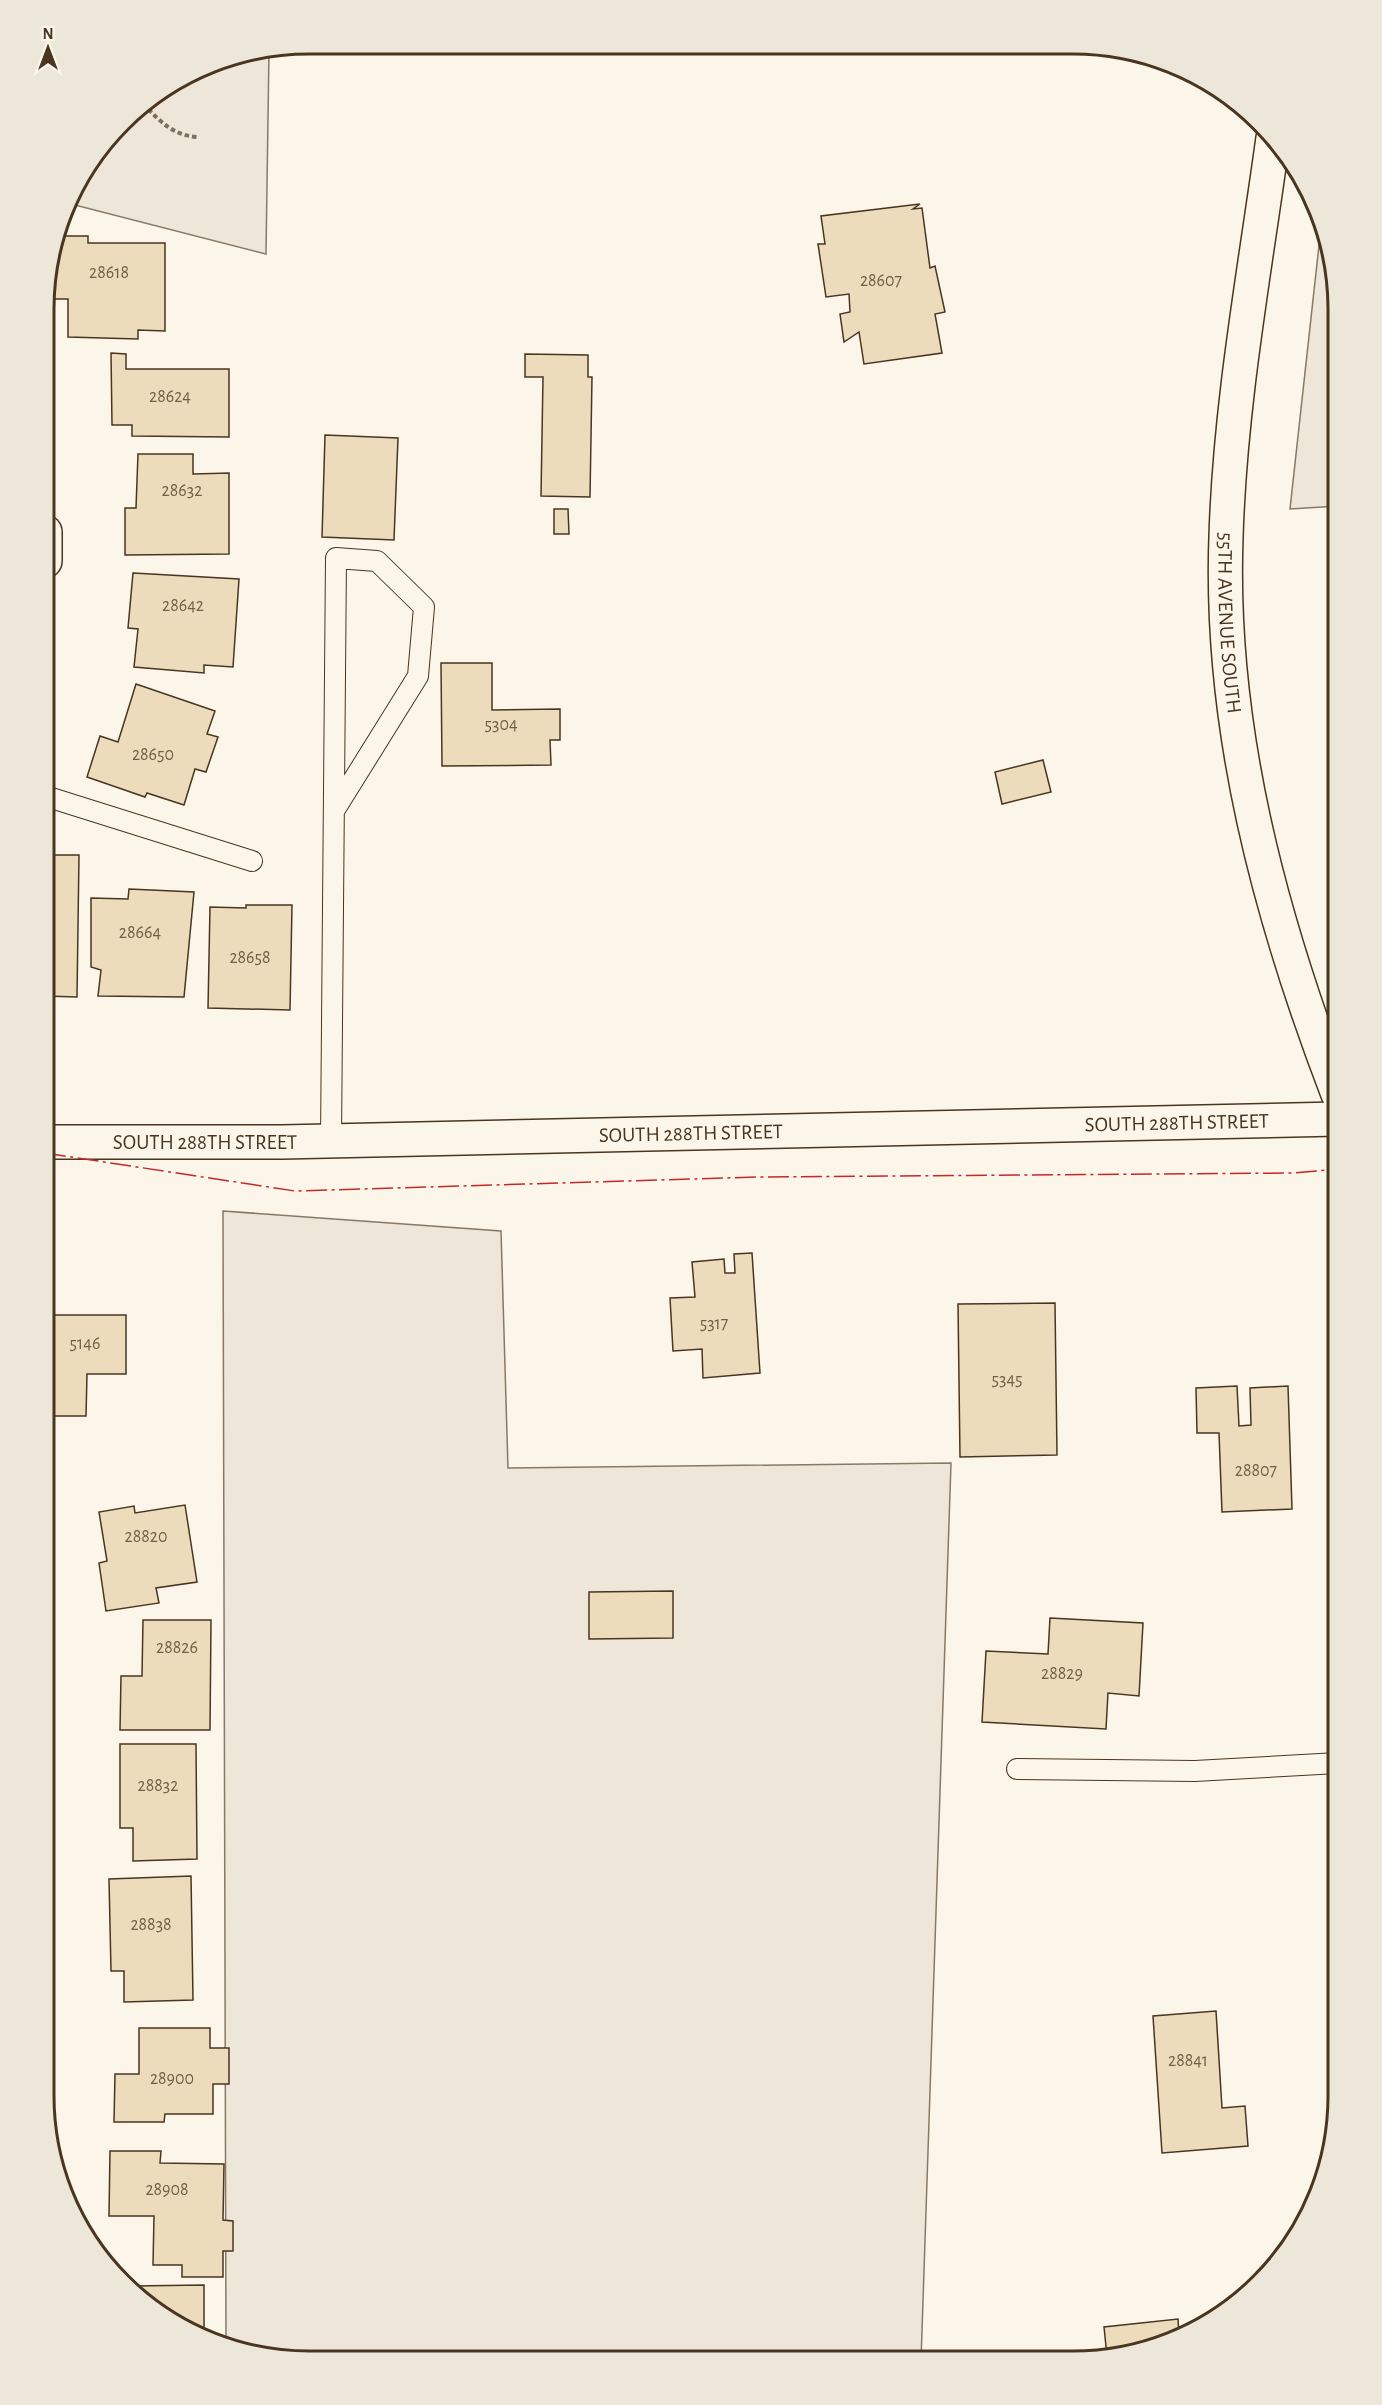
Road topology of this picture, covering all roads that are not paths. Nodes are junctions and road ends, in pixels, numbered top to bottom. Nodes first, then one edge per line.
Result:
1 (1271, 149) edge
2 (54, 799) edge
3 (334, 811) junction
4 (252, 861) dead end
5 (1328, 1068) edge
6 (1328, 1119) edge
7 (331, 1140) junction
8 (54, 1142) edge
9 (1328, 1764) edge
10 (1017, 1769) dead end

1 - 5 street, 55TH AVENUE SOUTH
2 - 4 lane
3 - 3 lane
3 - 7 lane
6 - 7 street, SOUTH 288TH STREET
7 - 8 street, SOUTH 288TH STREET
9 - 10 lane

